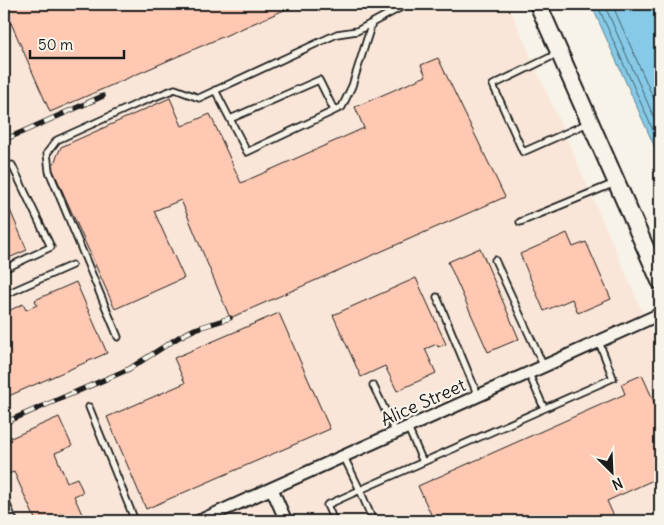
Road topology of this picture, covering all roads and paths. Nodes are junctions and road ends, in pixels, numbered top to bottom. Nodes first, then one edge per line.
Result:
1 (407, 4) edge
2 (538, 4) edge
3 (372, 23) junction
4 (560, 53) junction
5 (215, 90) junction
6 (334, 110) junction
7 (230, 119) junction
8 (590, 122) junction
9 (12, 165) dead end
10 (617, 182) junction
11 (520, 222) dead end
12 (495, 260) dead end
13 (72, 265) dead end
14 (4, 269) edge
15 (660, 281) edge
16 (4, 295) edge
17 (437, 297) dead end
18 (660, 314) edge
19 (118, 337) dead end
20 (599, 342) junction
21 (544, 367) junction
22 (529, 374) junction
23 (373, 385) dead end
24 (478, 396) junction
25 (89, 407) dead end
26 (544, 408) junction
27 (408, 428) junction
28 (396, 433) junction
29 (344, 457) junction
30 (423, 462) junction
31 (272, 489) junction
32 (360, 490) junction
33 (4, 498) edge
34 (14, 521) edge
35 (135, 521) edge
36 (199, 521) edge
37 (286, 521) edge
38 (334, 521) edge
39 (373, 521) edge

1 - 3 lane
2 - 4 main road
3 - 5 lane
3 - 6 lane
4 - 8 main road
4 - 8 lane
5 - 7 lane
5 - 19 lane
6 - 7 lane
6 - 7 lane
8 - 10 main road
9 - 14 lane
10 - 11 lane
10 - 15 main road
12 - 21 lane
13 - 16 lane
17 - 24 lane
18 - 20 street, Alice Street
20 - 21 street, Alice Street
20 - 26 lane
21 - 22 street, Alice Street
22 - 24 street, Alice Street
22 - 26 lane
23 - 28 lane
24 - 27 street, Alice Street
25 - 35 lane
26 - 30 lane
27 - 28 street, Alice Street
27 - 30 lane
28 - 29 street, Alice Street
29 - 31 street, Alice Street
29 - 32 lane
30 - 32 lane
31 - 36 street, Alice Street
31 - 37 street
32 - 38 lane
32 - 39 lane
33 - 34 lane

